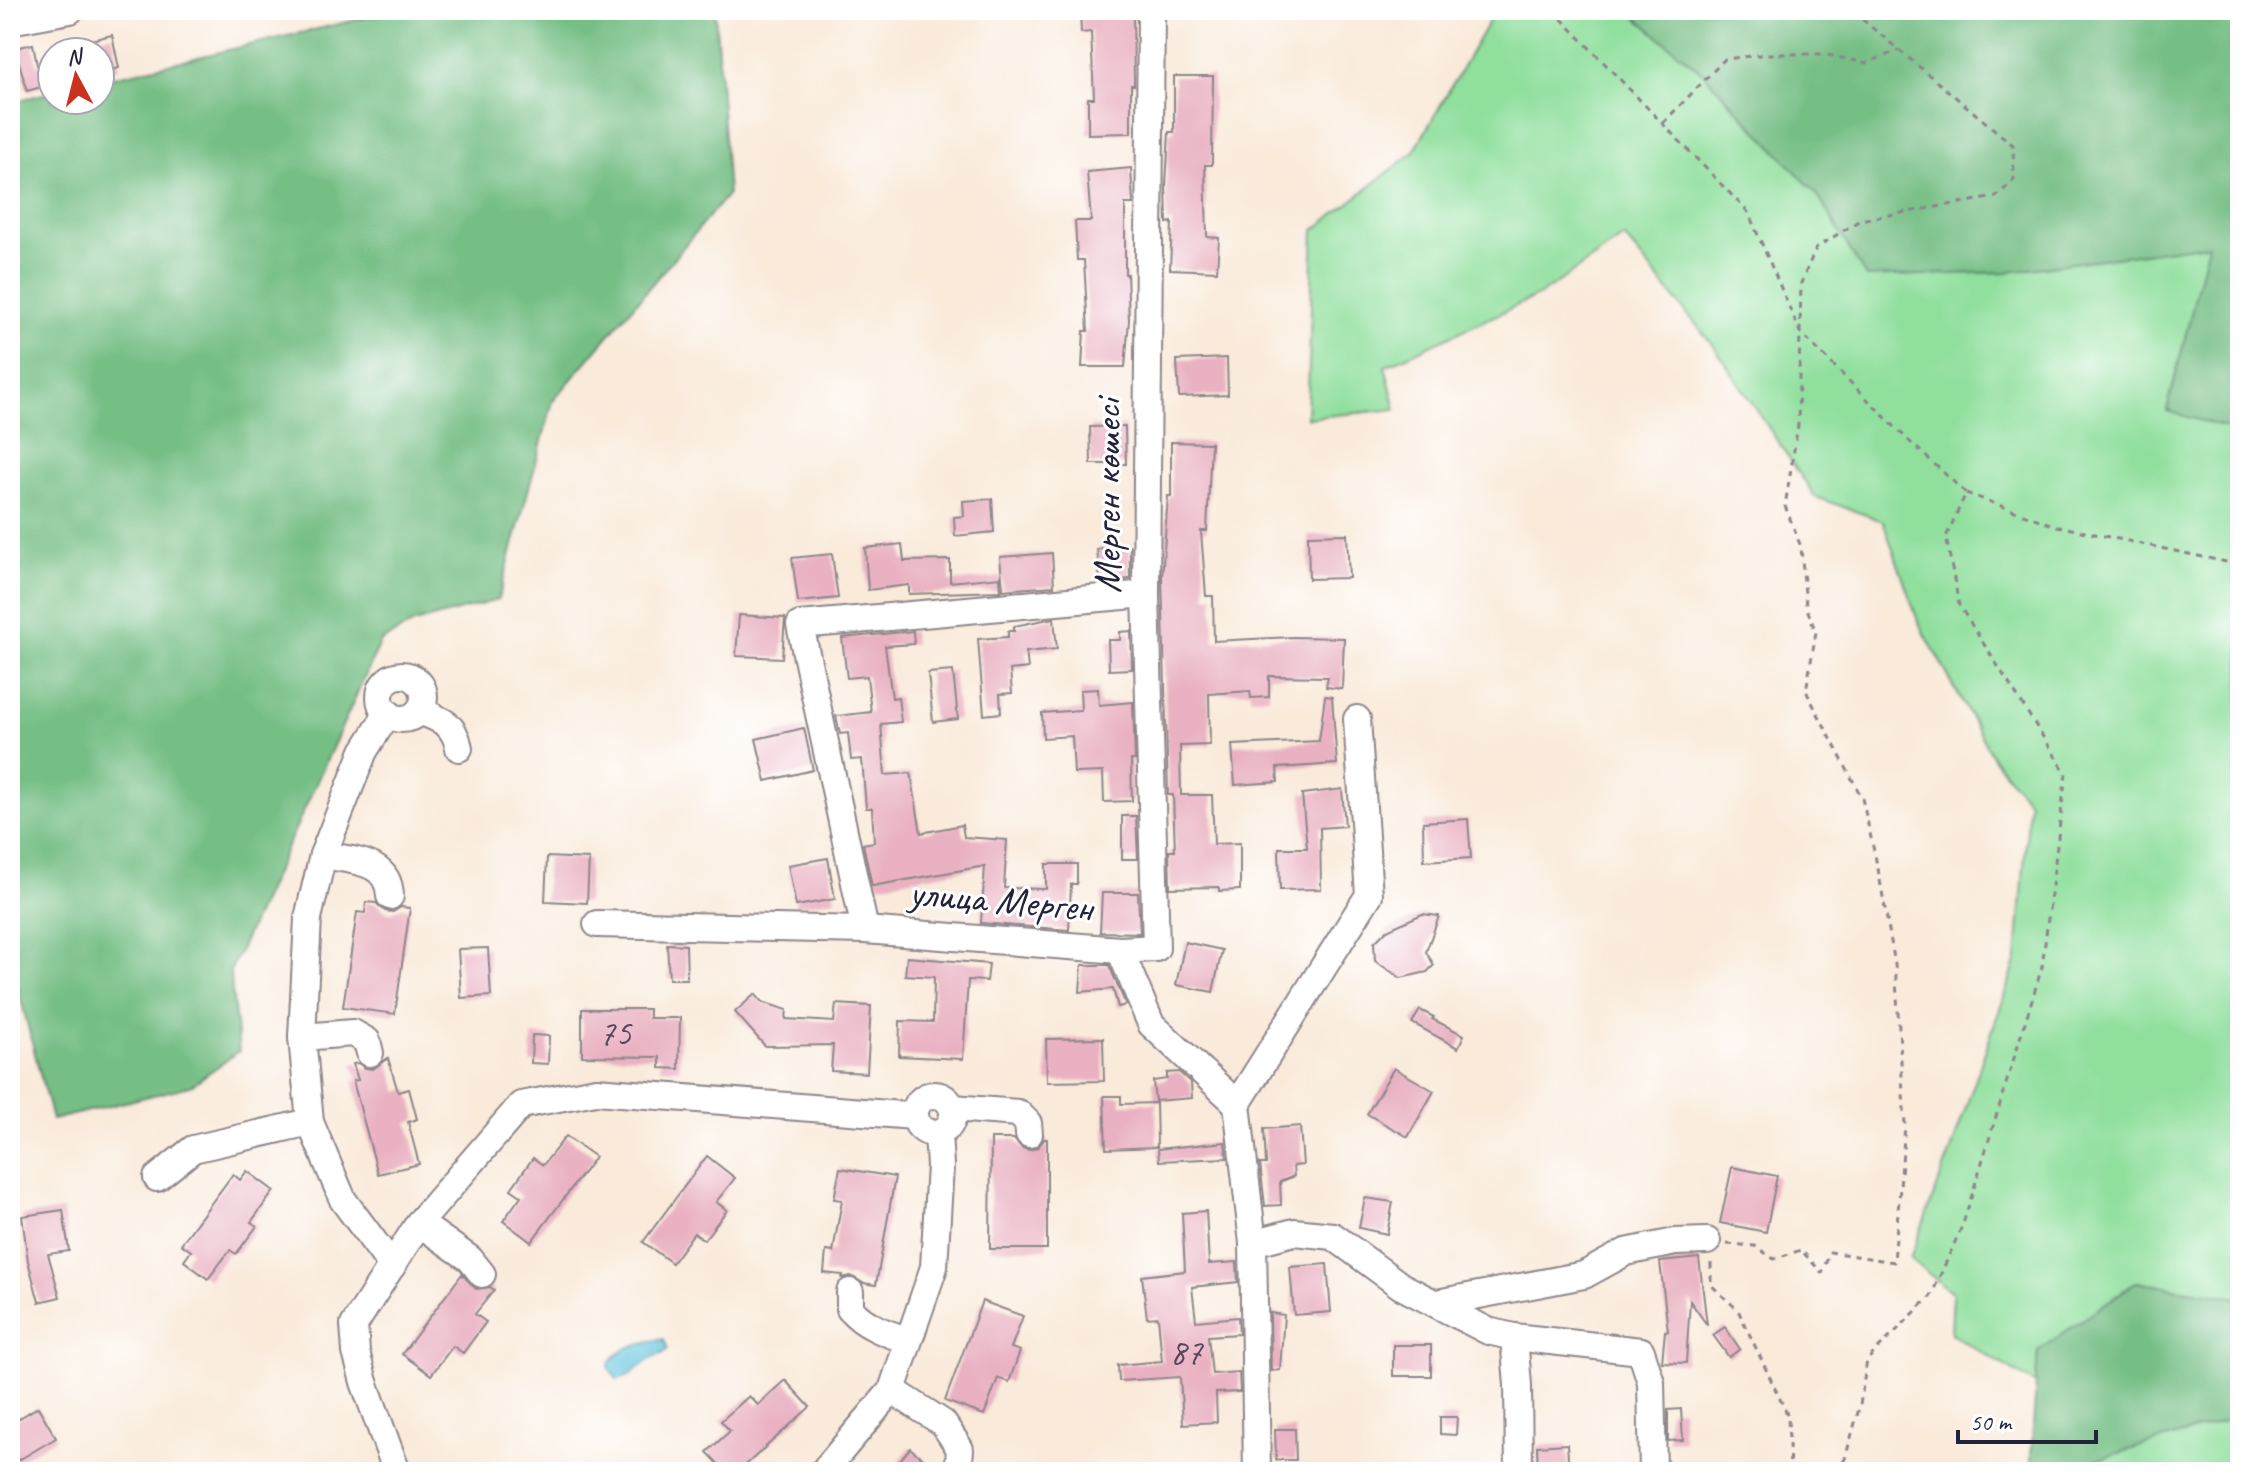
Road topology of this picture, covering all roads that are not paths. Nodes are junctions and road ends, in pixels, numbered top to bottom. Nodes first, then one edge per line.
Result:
1 (70, 10) edge
2 (1151, 10) edge
3 (10, 21) edge
4 (1146, 594) junction
5 (419, 711) junction
6 (388, 713) junction
7 (1357, 719) dead end
8 (459, 748) dead end
9 (323, 855) junction
10 (390, 896) dead end
11 (597, 924) dead end
12 (865, 930) junction
13 (1120, 950) junction
14 (302, 1037) junction
15 (370, 1053) dead end
16 (1237, 1104) junction
17 (953, 1108) junction
18 (914, 1116) junction
19 (310, 1122) junction
20 (938, 1133) junction
21 (1029, 1134) dead end
22 (157, 1178) dead end
23 (419, 1223) junction
24 (1709, 1242) road end
25 (1253, 1243) junction
26 (392, 1266) junction
27 (482, 1274) dead end
28 (850, 1292) dead end
29 (1437, 1303) junction
30 (1514, 1337) junction
31 (908, 1340) junction
32 (892, 1390) junction
33 (397, 1472) edge
34 (823, 1472) edge
35 (958, 1472) edge
36 (1257, 1472) edge
37 (1519, 1472) edge
38 (1653, 1472) edge

1 - 3 street
2 - 4 street, Мерген көшесі
4 - 12 street
4 - 13 street, Мерген көшесі
5 - 6 street
5 - 6 street
5 - 8 street
6 - 9 street
7 - 16 street
9 - 10 street
9 - 14 street
11 - 12 street, улица Мерген
12 - 13 street, улица Мерген
13 - 16 street, улица Мерген
14 - 15 street
14 - 19 street
16 - 25 street
17 - 18 street
17 - 20 street
17 - 21 street
18 - 20 street
18 - 23 street
19 - 22 street
19 - 26 street
20 - 31 street
23 - 26 street
23 - 27 street
24 - 29 street
25 - 29 street
25 - 36 street
26 - 33 street
28 - 31 street
29 - 30 street
30 - 37 street
30 - 38 street
31 - 32 street
32 - 34 street
32 - 35 street

